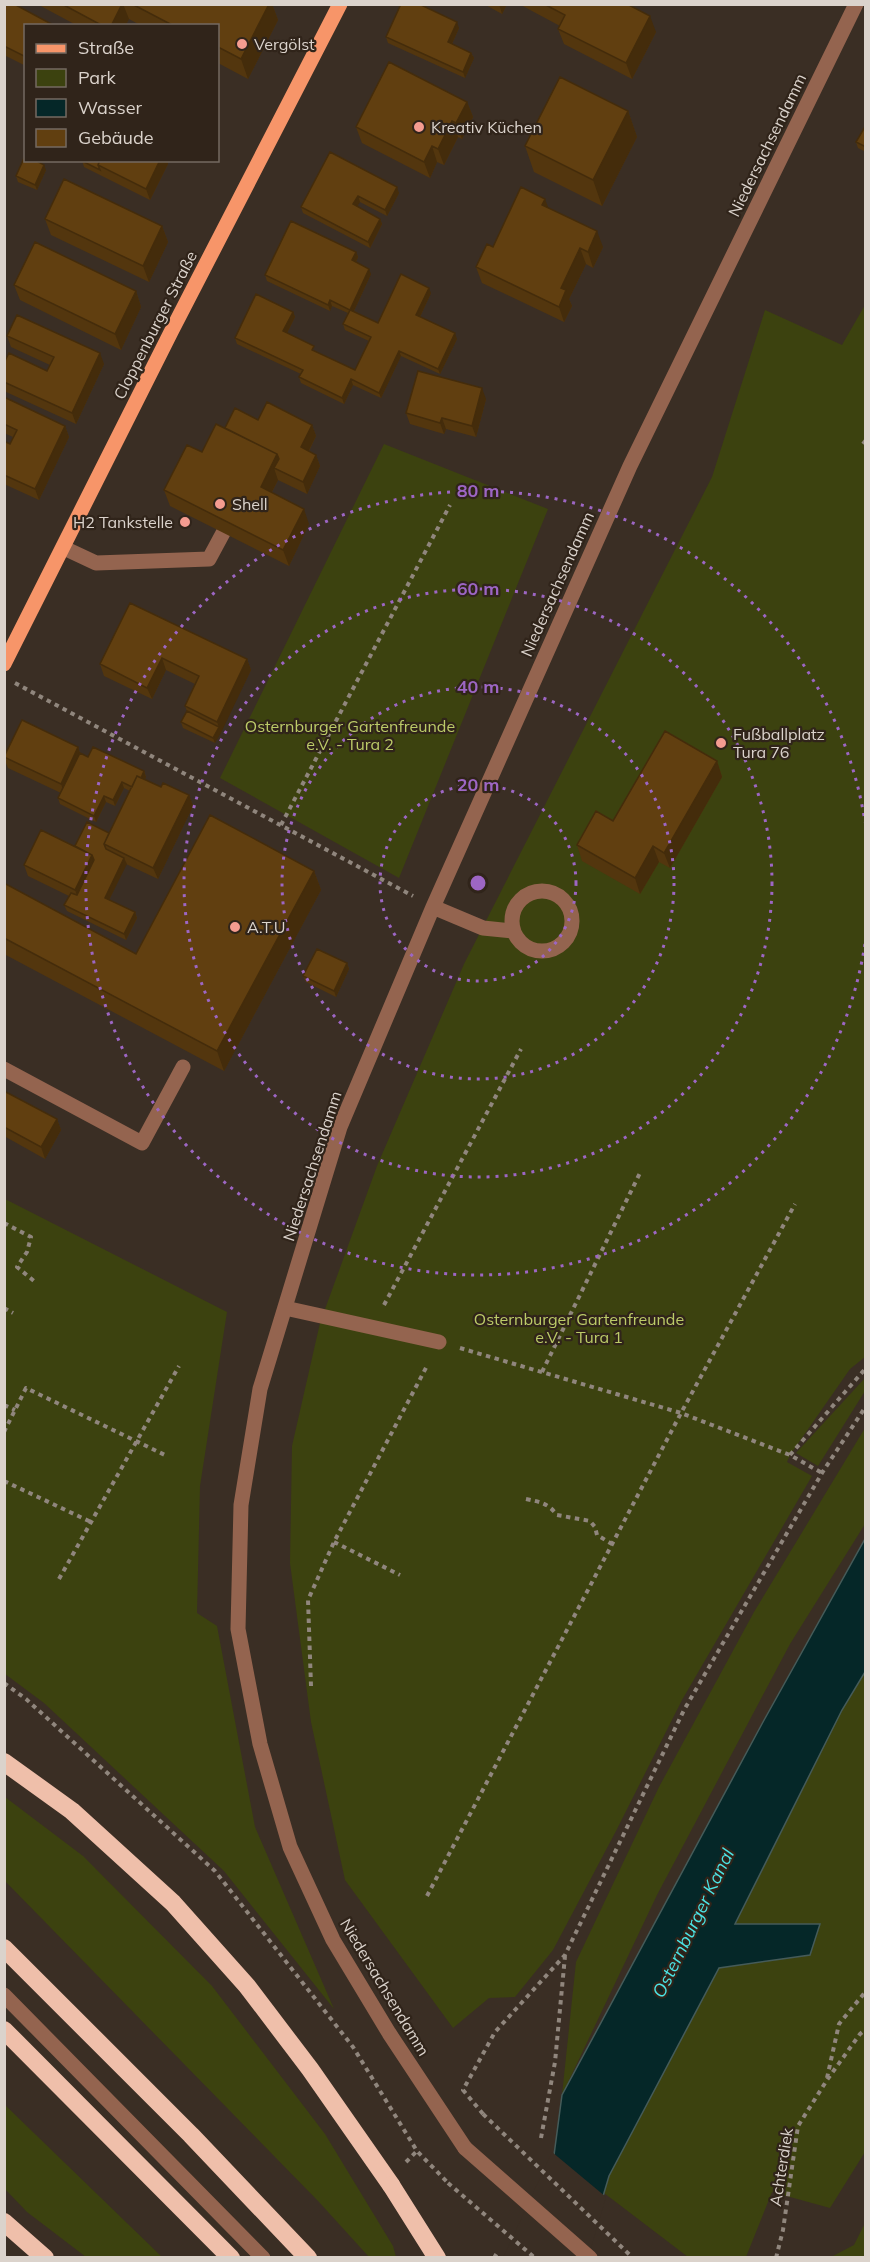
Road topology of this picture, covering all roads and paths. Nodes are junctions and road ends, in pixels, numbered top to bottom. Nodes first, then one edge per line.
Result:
1 (340, 4) edge
2 (856, 4) edge
3 (450, 505) dead end
4 (223, 533) edge
5 (64, 548) junction
6 (10, 642) edge
7 (4, 664) edge
8 (4, 678) edge
9 (281, 825) junction
10 (433, 907) junction
11 (513, 931) junction
12 (522, 1049) dead end
13 (183, 1067) dead end
14 (4, 1069) edge
15 (640, 1173) dead end
16 (795, 1204) dead end
17 (4, 1223) edge
18 (34, 1281) dead end
19 (4, 1308) edge
20 (285, 1308) junction
21 (13, 1313) dead end
22 (372, 1327) junction
23 (439, 1342) junction
24 (179, 1366) dead end
25 (866, 1368) edge
26 (542, 1372) junction
27 (4, 1405) edge
28 (866, 1406) edge
29 (15, 1410) junction
30 (681, 1413) junction
31 (4, 1432) edge
32 (136, 1442) junction
33 (790, 1455) junction
34 (166, 1456) dead end
35 (822, 1473) junction
36 (4, 1481) edge
37 (526, 1499) dead end
38 (91, 1522) junction
39 (334, 1542) junction
40 (612, 1544) junction
41 (400, 1575) dead end
42 (59, 1579) dead end
43 (4, 1683) edge
44 (311, 1686) dead end
45 (4, 1762) edge
46 (427, 1896) dead end
47 (4, 1948) edge
48 (565, 1955) junction
49 (866, 1991) edge
50 (4, 1995) edge
51 (866, 2029) edge
52 (4, 2030) edge
53 (826, 2080) junction
54 (541, 2138) dead end
55 (4, 2222) edge
56 (45, 2258) edge
57 (231, 2258) edge
58 (263, 2258) edge
59 (308, 2258) edge
60 (437, 2258) edge
61 (535, 2258) edge
62 (590, 2258) edge
63 (633, 2258) edge
64 (776, 2258) edge

1 - 5 main road, Cloppenburger Straße
2 - 10 street, Niedersachsendamm
3 - 9 path
4 - 5 street
5 - 6 main road, Cloppenburger Straße
6 - 7 main road, Cloppenburger Straße
8 - 9 path
9 - 10 path
10 - 11 street
10 - 20 street, Niedersachsendamm
11 - 11 street
12 - 22 path
13 - 14 street
15 - 26 path
16 - 30 path
17 - 18 path
19 - 21 path
20 - 22 street
20 - 62 street, Niedersachsendamm, bridge
22 - 23 street
23 - 26 path
23 - 39 path
24 - 32 path
25 - 33 path
26 - 30 path
27 - 29 path
28 - 35 path
29 - 31 path
29 - 32 path
30 - 33 path
30 - 40 path
32 - 34 path
32 - 38 path
33 - 35 path
35 - 48 path
36 - 38 path
37 - 40 path
38 - 42 path
39 - 41 path
39 - 44 path
40 - 46 path
43 - 61 path, bridge
45 - 60 highway, bridge
47 - 59 highway
48 - 54 path
48 - 63 path, bridge
49 - 53 path
50 - 58 street
51 - 53 path, Achterdiek
52 - 57 highway
53 - 64 path, Achterdiek
55 - 56 highway

